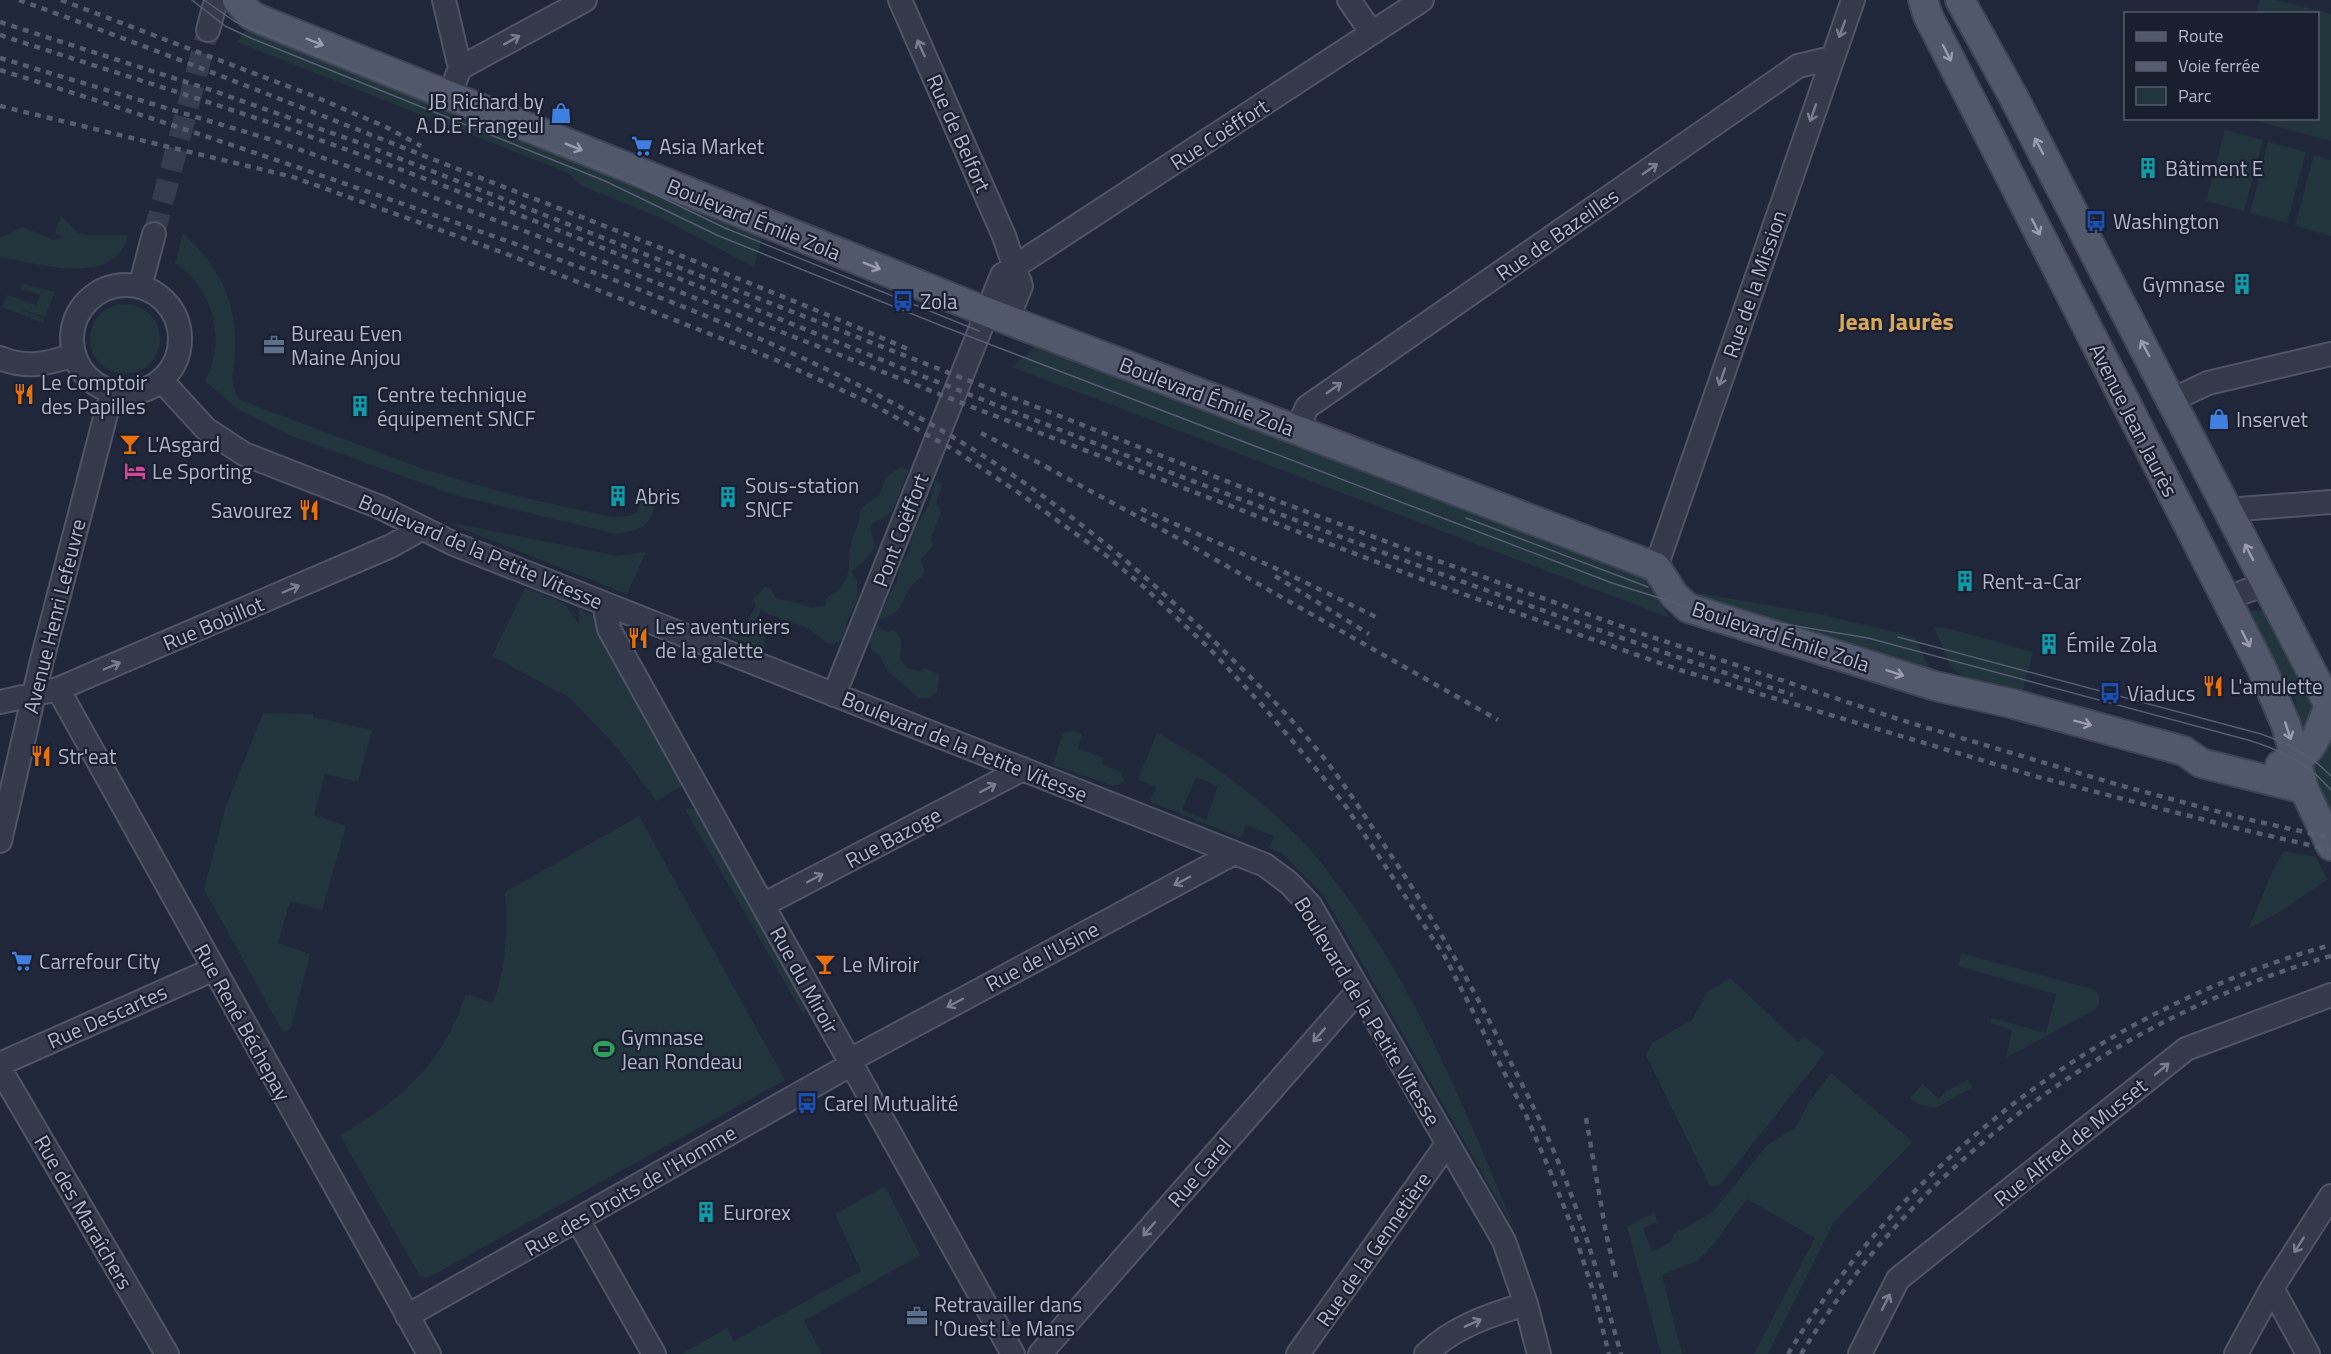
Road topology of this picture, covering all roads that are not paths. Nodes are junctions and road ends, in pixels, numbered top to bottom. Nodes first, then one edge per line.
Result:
1 (216, 0) edge
2 (237, 0) edge
3 (444, 0) edge
4 (585, 0) edge
5 (900, 0) edge
6 (1349, 0) edge
7 (1422, 0) edge
8 (1853, 0) edge
9 (1923, 0) edge
10 (1959, 0) edge
11 (207, 30) tunnel mouth
12 (1372, 33) junction
13 (1832, 58) junction
14 (460, 68) junction
15 (449, 96) junction
16 (154, 234) tunnel mouth
17 (1015, 267) junction
18 (140, 287) junction
19 (997, 316) junction
20 (2331, 354) edge
21 (74, 355) junction
22 (0, 358) edge
23 (161, 380) junction
24 (112, 391) junction
25 (2172, 400) junction
26 (1297, 430) junction
27 (2331, 502) edge
28 (2228, 510) junction
29 (421, 529) junction
30 (1656, 567) junction
31 (2265, 584) junction
32 (2229, 597) junction
33 (604, 604) junction
34 (2324, 674) edge
35 (58, 689) junction
36 (34, 695) junction
37 (834, 695) junction
38 (0, 702) edge
39 (2330, 707) edge
40 (2184, 751) junction
41 (2295, 761) junction
42 (1023, 769) junction
43 (2304, 789) junction
44 (0, 841) edge
45 (2331, 846) edge
46 (1234, 853) junction
47 (763, 905) junction
48 (214, 969) junction
49 (1358, 991) junction
50 (2331, 995) edge
51 (851, 1062) junction
52 (0, 1064) edge
53 (0, 1070) edge
54 (1447, 1144) junction
55 (2331, 1196) edge
56 (578, 1220) junction
57 (2272, 1288) junction
58 (1526, 1304) junction
59 (407, 1316) junction
60 (167, 1354) edge
61 (429, 1354) edge
62 (654, 1354) edge
63 (1013, 1354) edge
64 (1040, 1354) edge
65 (1298, 1354) edge
66 (1426, 1354) edge
67 (1539, 1354) edge
68 (1860, 1354) edge
69 (2236, 1354) edge
70 (2308, 1354) edge

1 - 11 street
2 -> 15 main road, Boulevard Émile Zola
3 - 14 street
14 -> 4 street
17 -> 5 street, Rue de Belfort
6 - 12 street
7 - 12 street, Rue Coëffort
8 -> 13 street, Rue de la Mission
9 -> 32 main road, Avenue Jean Jaurès
25 -> 10 main road, Avenue Jean Jaurès
12 - 17 street, Rue Coëffort
26 -> 13 street, Rue de Bazeilles
13 -> 30 street, Rue de la Mission
14 - 15 street
15 -> 19 main road, Boulevard Émile Zola
16 - 18 street
17 - 19 street, Rue de Belfort
18 - 21 street
18 - 23 street
19 - 26 main road, Boulevard Émile Zola
19 - 37 street, Pont Coëffort
20 - 25 street
21 - 22 street
21 - 24 street
23 - 24 street
23 - 29 street, Boulevard de la Petite Vitesse
24 - 36 street, Avenue Henri Lefeuvre
25 - 28 main road, Avenue Jean Jaurès
26 - 30 main road, Boulevard Émile Zola
27 - 28 street
31 -> 28 main road, Avenue Jean Jaurès
29 - 33 street, Boulevard de la Petite Vitesse
35 -> 29 street, Rue Bobillot
30 -> 40 main road, Boulevard Émile Zola
31 - 32 street
31 - 34 main road, Avenue Jean Jaurès
32 -> 41 main road, Avenue Jean Jaurès
33 - 37 street, Boulevard de la Petite Vitesse
33 - 47 street, Rue du Miroir
34 - 39 main road, Avenue Jean Jaurès
35 - 36 street, Rue Bobillot
35 - 48 street, Rue René Béchepay
36 - 38 street, Rue Bobillot
36 - 44 street, Avenue Henri Lefeuvre
37 - 42 street, Boulevard de la Petite Vitesse
39 - 41 main road
40 - 41 main road, Boulevard Émile Zola
40 - 43 main road, Boulevard Émile Zola
41 - 43 main road, Avenue Jean Jaurès
42 - 46 street, Boulevard de la Petite Vitesse
47 -> 42 street, Rue Bazoge
43 - 45 main road, Avenue Jean Jaurès
46 - 49 street, Boulevard de la Petite Vitesse
46 -> 51 street, Rue de l'Usine
47 - 51 street, Rue du Miroir
48 - 52 street, Rue Descartes
48 - 59 street, Rue René Béchepay
49 - 54 street, Boulevard de la Petite Vitesse
49 -> 64 street, Rue Carel
68 -> 50 street, Rue Alfred de Musset
51 - 56 street, Rue des Droits de l'Homme
51 - 63 street, Rue du Miroir
53 - 60 street, Rue des Maraîchers
54 - 58 street, Boulevard de la Petite Vitesse
54 - 65 street, Rue de la Gennetière
55 -> 57 street
56 - 59 street, Rue des Droits de l'Homme
56 - 62 street
57 - 69 street
57 - 70 street
66 -> 58 street
58 - 67 street, Boulevard de la Petite Vitesse
59 - 61 street, Rue René Béchepay

